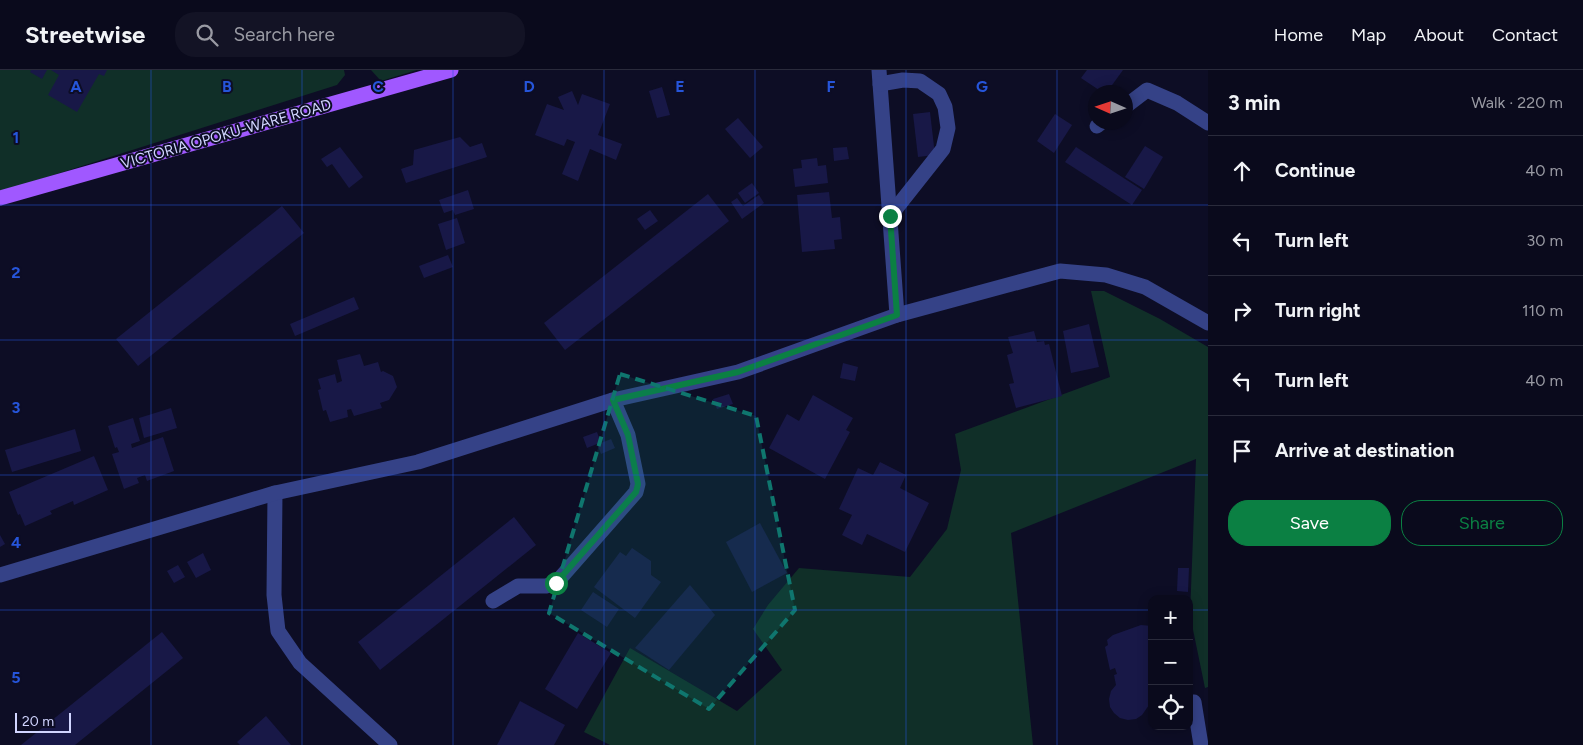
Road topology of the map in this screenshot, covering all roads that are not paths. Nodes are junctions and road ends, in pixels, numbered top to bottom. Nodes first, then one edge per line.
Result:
1 (451, 70) edge
2 (880, 77) edge
3 (1133, 101) edge
4 (1208, 123) edge
5 (0, 198) edge
6 (890, 216) junction
7 (897, 315) junction
8 (1208, 323) edge
9 (613, 400) junction
10 (275, 493) junction
11 (0, 576) edge
12 (493, 601) dead end
13 (1194, 702) dead end
14 (390, 745) edge
15 (1201, 745) edge

1 - 5 main road, VICTORIA OPOKU-WARE ROAD
2 - 6 street
2 - 6 street
3 - 4 street
6 - 7 street
7 - 8 street
7 - 9 street
9 - 10 street
9 - 12 street
10 - 11 street
10 - 14 street
13 - 15 street

